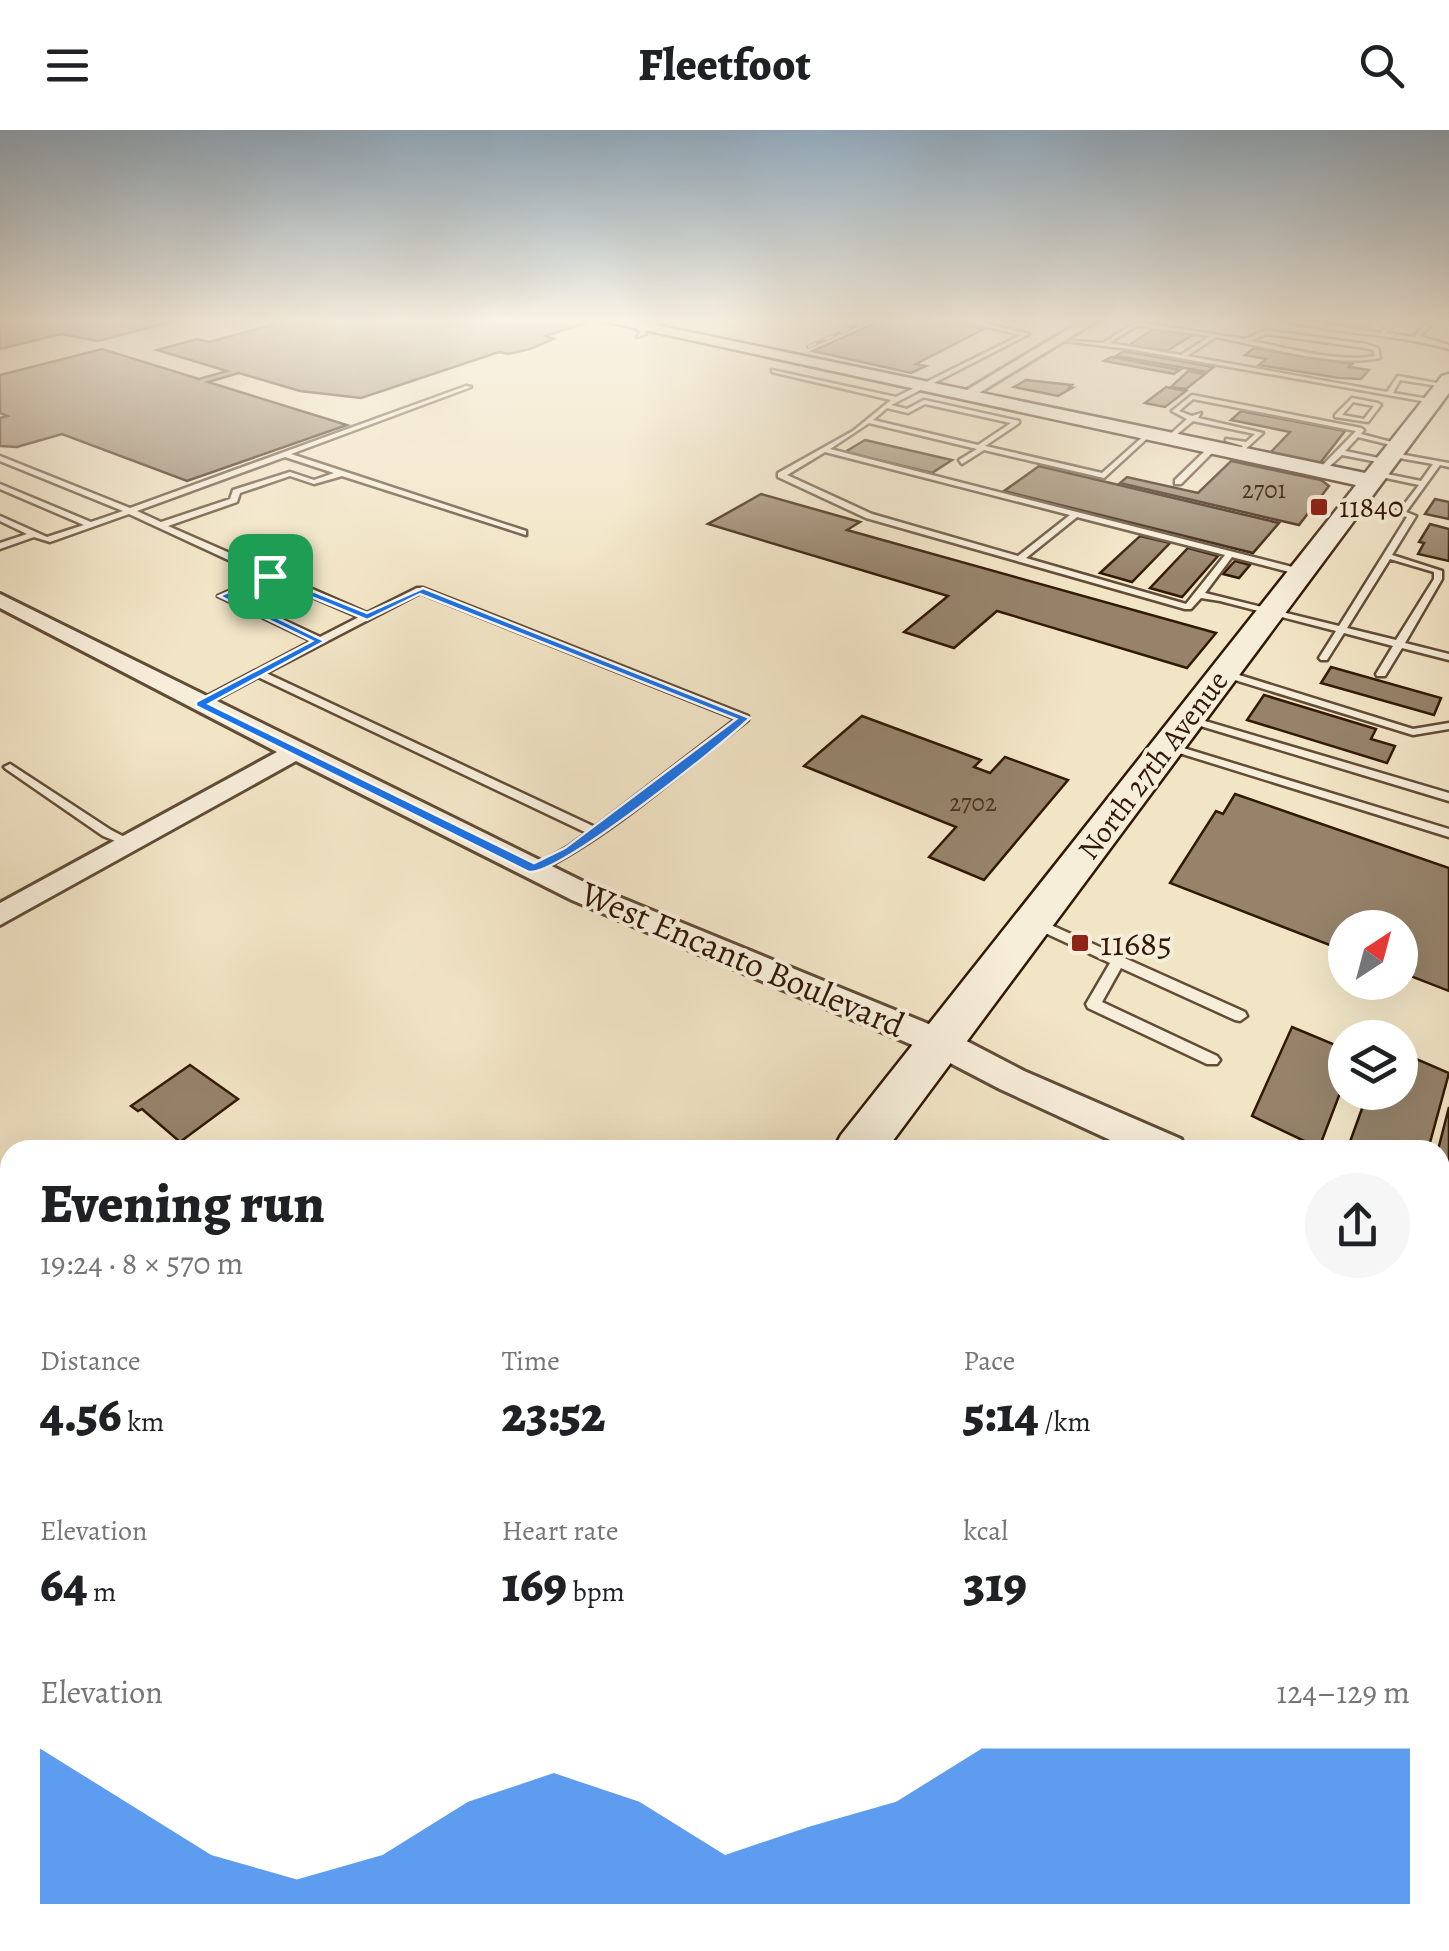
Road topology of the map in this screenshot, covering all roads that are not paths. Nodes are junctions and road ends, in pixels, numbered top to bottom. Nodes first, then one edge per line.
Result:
1 (421, 404) edge
2 (888, 404) edge
3 (920, 404) edge
4 (933, 404) edge
5 (1006, 404) edge
6 (1183, 404) edge
7 (1210, 404) edge
8 (1348, 404) edge
9 (1378, 404) edge
10 (1430, 404) edge
11 (885, 406) junction
12 (1195, 416) junction
13 (868, 421) junction
14 (1166, 434) junction
15 (1356, 436) junction
16 (1226, 444) junction
17 (981, 447) junction
18 (824, 450) junction
19 (1340, 452) junction
20 (284, 454) junction
21 (0, 458) edge
22 (962, 462) dead end
23 (1438, 463) junction
24 (1449, 465) edge
25 (1379, 469) junction
26 (1322, 471) junction
27 (339, 474) junction
28 (1178, 482) dead end
29 (1422, 484) junction
30 (0, 486) edge
31 (130, 511) junction
32 (1076, 514) junction
33 (1401, 514) junction
34 (0, 518) edge
35 (91, 525) junction
36 (159, 526) junction
37 (34, 534) junction
38 (523, 534) dead end
39 (0, 546) edge
40 (1230, 553) junction
41 (1388, 556) junction
42 (1020, 559) junction
43 (1300, 572) junction
44 (275, 579) junction
45 (1199, 595) junction
46 (0, 600) edge
47 (1271, 611) junction
48 (367, 617) junction
49 (1344, 630) junction
50 (320, 641) junction
51 (1398, 644) junction
52 (1449, 657) edge
53 (1324, 658) dead end
54 (258, 673) junction
55 (1223, 673) junction
56 (1381, 674) dead end
57 (200, 704) junction
58 (1188, 719) junction
59 (1449, 726) edge
60 (1168, 746) junction
61 (295, 752) junction
62 (10, 767) dead end
63 (1449, 797) edge
64 (596, 832) junction
65 (1449, 833) edge
66 (130, 843) junction
67 (534, 869) junction
68 (0, 915) edge
69 (1032, 922) junction
70 (1118, 961) junction
71 (1240, 1016) dead end
72 (941, 1043) junction
73 (1212, 1060) dead end
74 (866, 1140) edge
75 (1146, 1140) edge

1 - 20 lane
2 - 11 lane
3 - 11 lane
4 - 17 lane
5 - 14 main road
6 - 12 lane
7 - 15 lane
8 - 9 lane
10 - 25 main road, North 27th Avenue
11 - 13 lane
12 - 14 lane
12 - 16 lane
13 - 17 lane
13 - 18 lane
14 - 16 main road
14 - 17 lane
15 - 19 lane
15 - 25 lane
16 - 26 main road
16 - 28 lane
17 - 22 lane
18 - 32 lane
18 - 42 lane
19 - 25 lane
19 - 26 lane
20 - 27 lane
20 - 31 lane
21 - 31 lane
23 - 24 lane
23 - 25 lane
23 - 29 lane
25 - 26 main road
25 - 29 lane
25 - 33 lane
25 - 43 main road, North 27th Avenue
27 - 36 lane
27 - 38 lane
29 - 33 lane
30 - 35 lane
31 - 35 lane
31 - 36 lane
32 - 40 lane
32 - 42 lane
33 - 41 lane
34 - 37 lane
35 - 37 lane
36 - 44 lane
37 - 39 lane
40 - 43 lane
40 - 45 lane
41 - 49 lane
41 - 51 lane
42 - 45 lane
43 - 47 main road, North 27th Avenue
44 - 48 lane
44 - 50 lane
45 - 47 lane
46 - 57 street, West Encanto Boulevard
47 - 49 lane
47 - 55 main road, North 27th Avenue
48 - 50 lane
48 - 64 lane
49 - 51 lane
49 - 53 lane
50 - 54 lane
51 - 52 lane
51 - 56 lane
54 - 57 lane
54 - 64 lane
55 - 58 main road, North 27th Avenue
55 - 59 lane
57 - 61 street, West Encanto Boulevard
58 - 60 main road, North 27th Avenue
58 - 63 lane
60 - 65 lane
60 - 69 main road, North 27th Avenue
61 - 66 street
61 - 67 street, West Encanto Boulevard
62 - 66 lane
64 - 67 lane
66 - 68 street
67 - 72 street, West Encanto Boulevard
69 - 70 lane
69 - 72 main road, North 27th Avenue
70 - 71 lane
70 - 73 lane
72 - 74 main road, North 27th Avenue
72 - 75 street, West Encanto Boulevard

